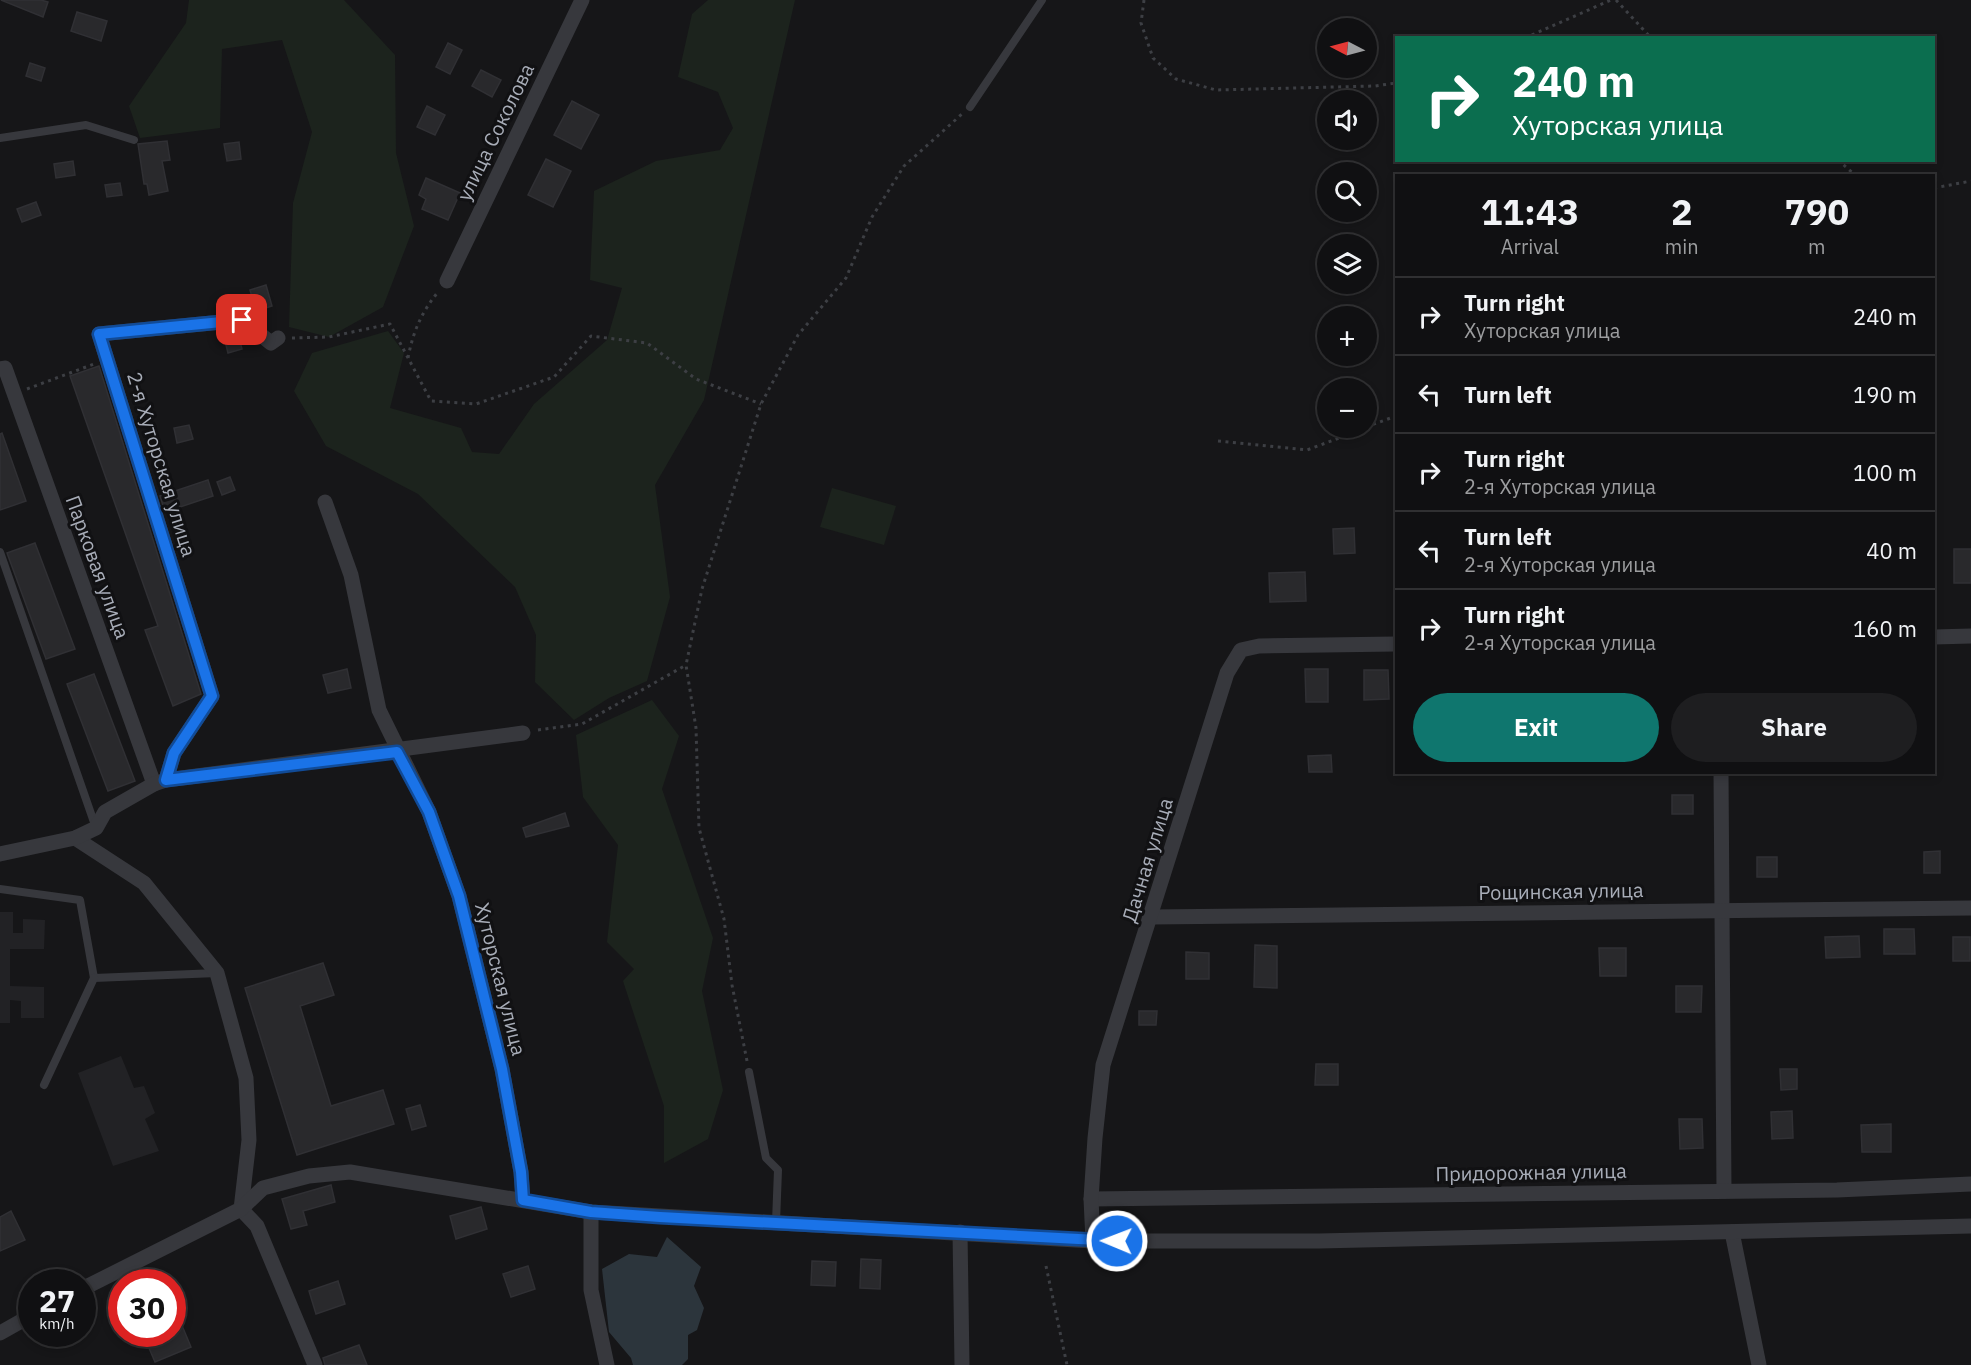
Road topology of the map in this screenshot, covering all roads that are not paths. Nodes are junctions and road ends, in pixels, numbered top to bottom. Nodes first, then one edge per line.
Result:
1 (582, 0) edge
2 (1042, 0) edge
3 (970, 107) road end
4 (0, 138) edge
5 (134, 140) dead end
6 (447, 281) road end
7 (278, 338) road end
8 (0, 369) edge
9 (326, 502) dead end
10 (0, 552) edge
11 (1971, 636) edge
12 (1935, 637) edge
13 (1395, 644) edge
14 (523, 733) road end
15 (397, 752) junction
16 (1721, 774) edge
17 (160, 782) junction
18 (96, 828) junction
19 (75, 838) junction
20 (0, 854) edge
21 (0, 888) edge
22 (1971, 908) edge
23 (1723, 910) junction
24 (1151, 917) junction
25 (217, 973) junction
26 (94, 978) junction
27 (749, 1072) road end
28 (44, 1085) dead end
29 (1971, 1184) edge
30 (1724, 1191) junction
31 (1091, 1199) junction
32 (523, 1200) junction
33 (241, 1209) junction
34 (591, 1212) junction
35 (776, 1222) junction
36 (1971, 1226) edge
37 (960, 1232) junction
38 (1732, 1232) junction
39 (1093, 1241) junction
40 (96, 1282) edge
41 (18, 1322) edge
42 (0, 1332) edge
43 (315, 1365) edge
44 (607, 1365) edge
45 (962, 1365) edge
46 (1759, 1365) edge

1 - 6 street, улица Соколова
2 - 3 lane
4 - 5 lane
7 - 17 street, 2-я Хуторская улица
8 - 17 street, Парковая улица
9 - 15 street, Хуторская улица
10 - 18 lane
11 - 12 street
13 - 24 street, Дачная улица
14 - 15 street
15 - 17 street
15 - 32 street, Хуторская улица
16 - 23 street
17 - 18 street
18 - 19 street
19 - 20 street
19 - 25 street
21 - 26 lane
22 - 23 street, Рощинская улица
23 - 24 street, Рощинская улица
23 - 30 street
24 - 31 street, Дачная улица
25 - 26 lane
25 - 33 street
26 - 28 lane
27 - 35 lane
29 - 30 street, Придорожная улица
30 - 31 street, Придорожная улица
31 - 39 street, Дачная улица
32 - 33 street
32 - 34 street
33 - 40 street
33 - 43 street
34 - 35 street
34 - 44 street
35 - 37 street
36 - 38 street
37 - 39 street
37 - 45 street
38 - 39 street
38 - 46 street
41 - 42 street

